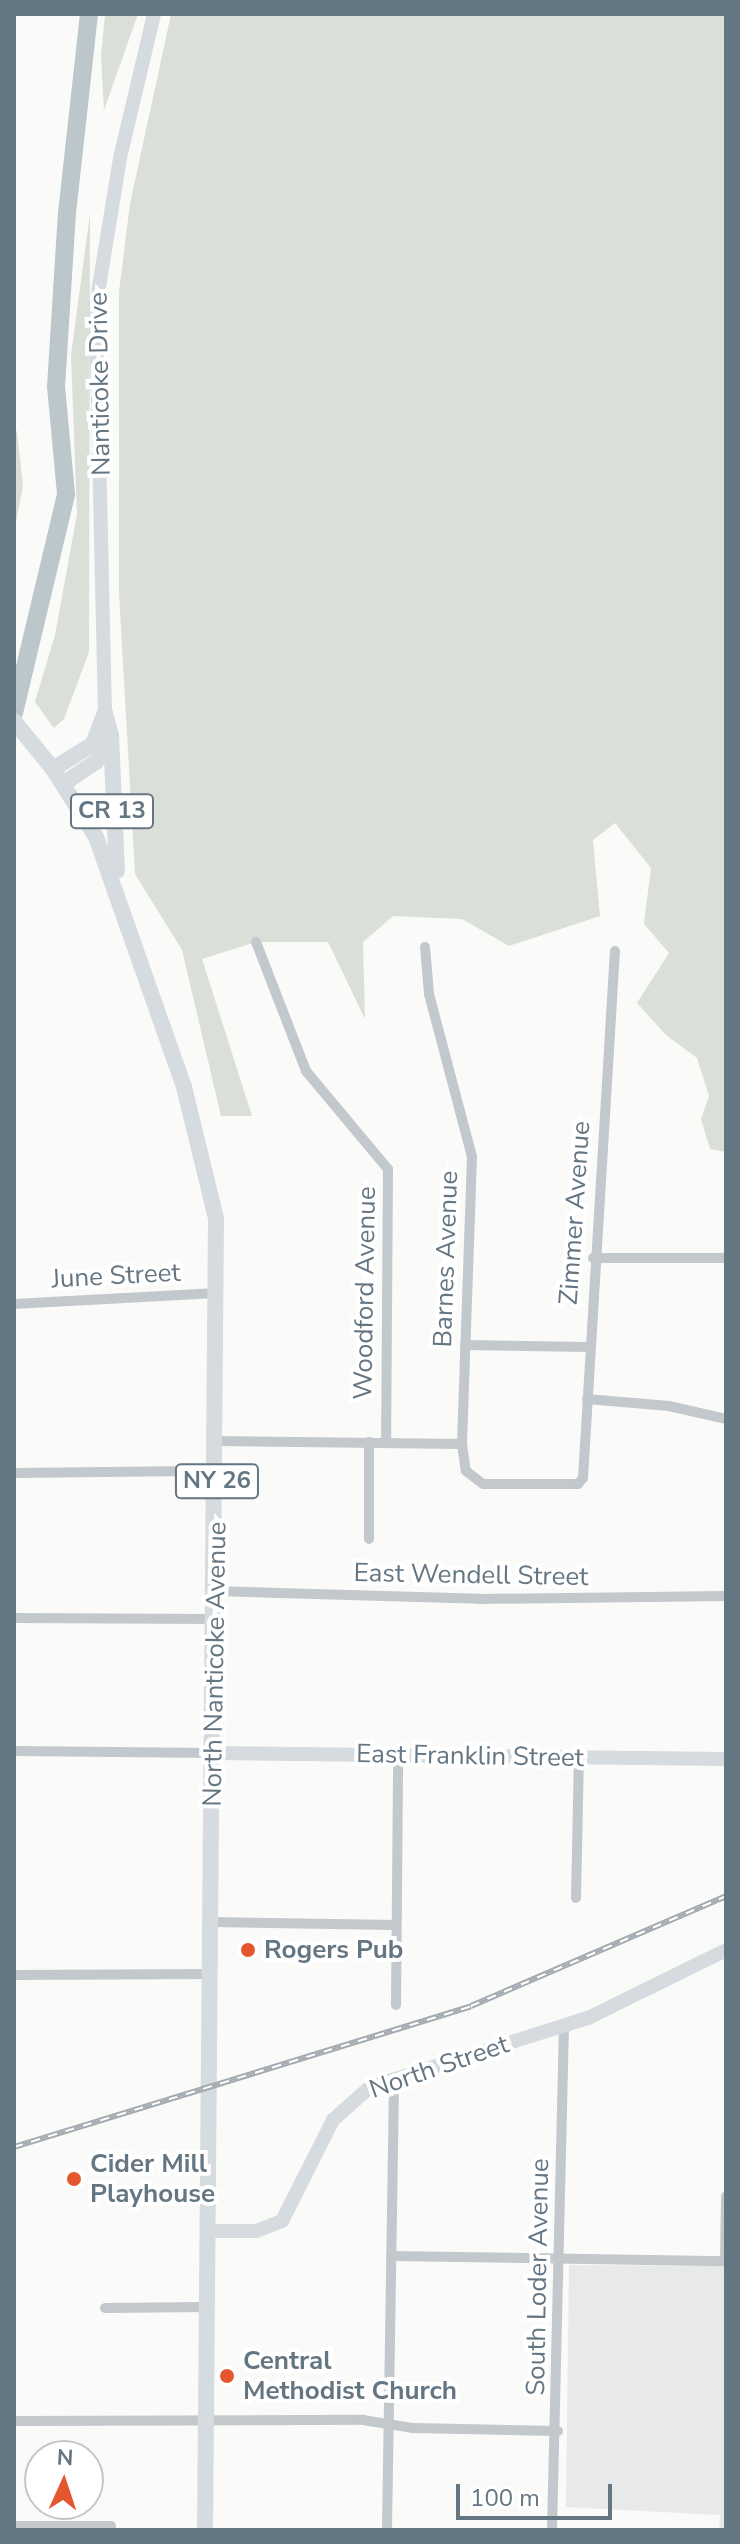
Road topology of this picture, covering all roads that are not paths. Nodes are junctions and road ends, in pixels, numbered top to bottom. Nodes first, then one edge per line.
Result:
1 (154, 14) edge
2 (105, 713) junction
3 (14, 721) edge
4 (111, 735) junction
5 (53, 769) junction
6 (63, 784) junction
7 (124, 908) junction
8 (256, 942) dead end
9 (425, 947) dead end
10 (615, 951) dead end
11 (593, 1258) junction
12 (726, 1258) edge
13 (219, 1293) junction
14 (14, 1304) edge
15 (465, 1345) junction
16 (589, 1347) junction
17 (587, 1399) junction
18 (726, 1419) edge
19 (218, 1441) junction
20 (369, 1442) junction
21 (386, 1443) junction
22 (462, 1444) junction
23 (217, 1471) junction
24 (14, 1473) edge
25 (473, 1480) joint
26 (369, 1539) dead end
27 (215, 1591) junction
28 (726, 1596) edge
29 (14, 1618) edge
30 (215, 1619) junction
31 (14, 1751) edge
32 (214, 1753) junction
33 (398, 1755) junction
34 (579, 1757) junction
35 (726, 1759) edge
36 (576, 1898) dead end
37 (212, 1922) junction
38 (396, 1925) junction
39 (726, 1950) edge
40 (211, 1974) junction
41 (14, 1975) edge
42 (396, 2005) dead end
43 (564, 2026) junction
44 (394, 2078) junction
45 (726, 2196) edge
46 (208, 2231) junction
47 (391, 2256) junction
48 (561, 2258) junction
49 (726, 2261) edge
50 (206, 2307) junction
51 (105, 2308) dead end
52 (206, 2419) junction
53 (14, 2421) edge
54 (387, 2425) junction
55 (558, 2431) junction
56 (14, 2526) edge
57 (111, 2526) dead end
58 (205, 2530) edge
59 (387, 2530) edge
60 (552, 2530) edge

1 - 2 street, Nanticoke Drive / CR 13
2 - 4 main road, CR 13
2 - 5 main road, CR 13
3 - 5 main road, NY 26
4 - 6 main road, CR 13
4 - 7 main road, CR 13
5 - 6 main road, NY 26
6 - 7 main road, NY 26
7 - 13 main road, North Nanticoke Avenue / NY 26
8 - 21 street, Woodford Avenue
9 - 15 street, Barnes Avenue
10 - 11 street, Zimmer Avenue
11 - 12 street
11 - 16 street, Zimmer Avenue
13 - 14 street, June Street
13 - 19 main road, North Nanticoke Avenue / NY 26
15 - 16 street
15 - 22 street, Barnes Avenue
16 - 17 street, Zimmer Avenue
17 - 18 street
17 - 25 street, Zimmer Avenue
19 - 20 street
19 - 23 main road, North Nanticoke Avenue / NY 26
20 - 21 street
20 - 26 street
21 - 22 street
22 - 25 street, Barnes Avenue
23 - 24 street
23 - 27 main road, North Nanticoke Avenue / NY 26
27 - 28 street, East Wendell Street
27 - 30 main road, North Nanticoke Avenue / NY 26
29 - 30 street
30 - 32 main road, North Nanticoke Avenue / NY 26
31 - 32 street
32 - 33 street, East Franklin Street
32 - 37 main road, North Nanticoke Avenue / NY 26
33 - 34 street, East Franklin Street
33 - 38 street
34 - 35 street, East Franklin Street
34 - 36 street
37 - 38 street
37 - 40 main road, North Nanticoke Avenue / NY 26
38 - 42 street
39 - 43 street, North Street
40 - 41 street
40 - 46 main road, North Nanticoke Avenue / NY 26
43 - 44 street, North Street
43 - 48 street, South Loder Avenue
44 - 46 street, North Street
44 - 47 street
45 - 49 street
46 - 50 main road, NY 26
47 - 48 street
47 - 54 street
48 - 49 street
48 - 55 street, South Loder Avenue
50 - 51 street
50 - 52 main road, NY 26
52 - 53 street
52 - 54 street
52 - 58 main road, NY 26
54 - 55 street
54 - 59 street
55 - 60 street, South Loder Avenue
56 - 57 street

